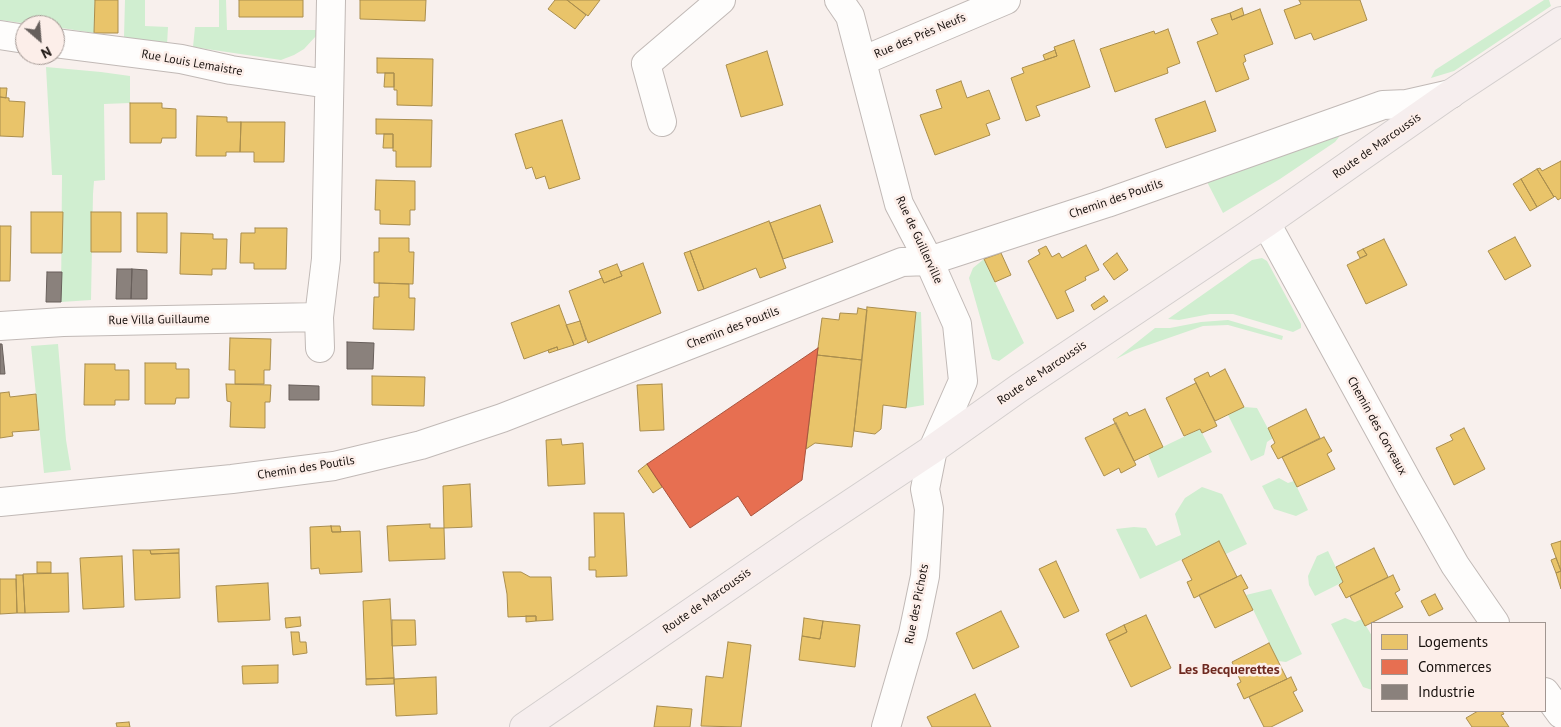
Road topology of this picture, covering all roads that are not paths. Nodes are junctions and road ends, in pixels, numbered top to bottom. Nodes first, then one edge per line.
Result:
1 (331, 0) edge
2 (721, 0) edge
3 (839, 0) edge
4 (1006, 0) edge
5 (1561, 21) edge
6 (0, 35) edge
7 (15, 37) edge
8 (65, 43) edge
9 (862, 61) junction
10 (329, 84) junction
11 (1452, 93) junction
12 (662, 122) dead end
13 (1266, 224) junction
14 (929, 261) junction
15 (319, 316) junction
16 (0, 326) edge
17 (320, 348) dead end
18 (933, 449) junction
19 (0, 502) edge
20 (1494, 622) edge
21 (1546, 693) edge
22 (1561, 714) edge
23 (524, 727) edge
24 (886, 727) edge

1 - 10 street
2 - 12 street
3 - 9 street, Rue de Guillerville
4 - 9 street, Rue des Près Neufs
5 - 11 main road, Route de Marcoussis
6 - 7 street
8 - 10 street, Rue Louis Lemaistre
9 - 14 street, Rue de Guillerville
10 - 15 street
11 - 13 main road, Route de Marcoussis
11 - 14 street, Chemin des Poutils
13 - 18 main road, Route de Marcoussis
13 - 20 street, Chemin des Corveaux
14 - 18 street, Rue de Guillerville
14 - 19 street, Chemin des Poutils
15 - 16 street, Rue Villa Guillaume
15 - 17 street
18 - 23 main road, Route de Marcoussis
18 - 24 street, Rue des Pichots
21 - 22 street

